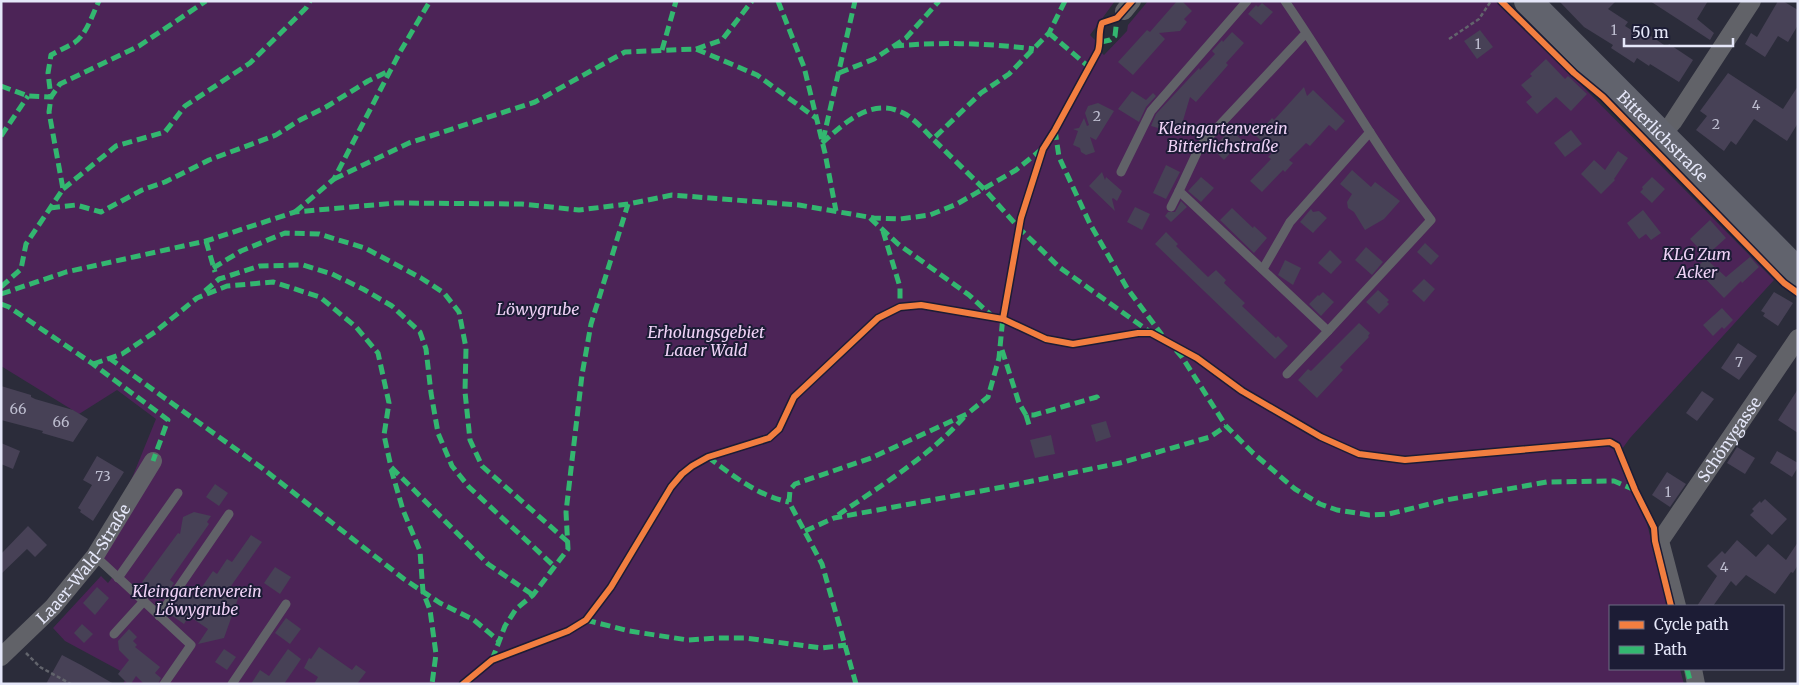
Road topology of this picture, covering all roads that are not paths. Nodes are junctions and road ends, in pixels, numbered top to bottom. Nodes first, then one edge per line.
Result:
1 (1247, 1) edge
2 (1285, 1) edge
3 (1528, 1) edge
4 (1752, 1) edge
5 (1306, 33) junction
6 (1370, 132) junction
7 (1661, 136) junction
8 (1121, 172) dead end
9 (1179, 191) junction
10 (1171, 207) dead end
11 (1263, 269) junction
12 (1798, 272) edge
13 (1328, 331) junction
14 (1798, 338) edge
15 (1287, 374) dead end
16 (153, 461) dead end
17 (178, 493) dead end
18 (229, 514) dead end
19 (95, 556) junction
20 (118, 578) junction
21 (144, 601) junction
22 (286, 604) dead end
23 (1677, 605) edge
24 (159, 616) junction
25 (114, 634) dead end
26 (1, 657) edge
27 (1693, 670) edge
28 (164, 684) edge
29 (232, 684) edge
30 (1696, 684) edge

1 - 8 lane
2 - 5 lane
3 - 7 main road, Bitterlichstraße
4 - 7 street
5 - 6 lane
5 - 9 lane
6 - 11 lane
6 - 13 lane
7 - 12 main road, Bitterlichstraße
9 - 10 lane
9 - 11 lane
11 - 13 lane
13 - 15 lane
14 - 23 street, Schönygasse
16 - 19 street, Laaer-Wald-Straße
17 - 20 lane
18 - 24 lane
19 - 20 lane
19 - 26 street, Laaer-Wald-Straße
20 - 21 lane
21 - 24 lane
21 - 25 lane
22 - 29 lane
24 - 28 lane
27 - 30 street

